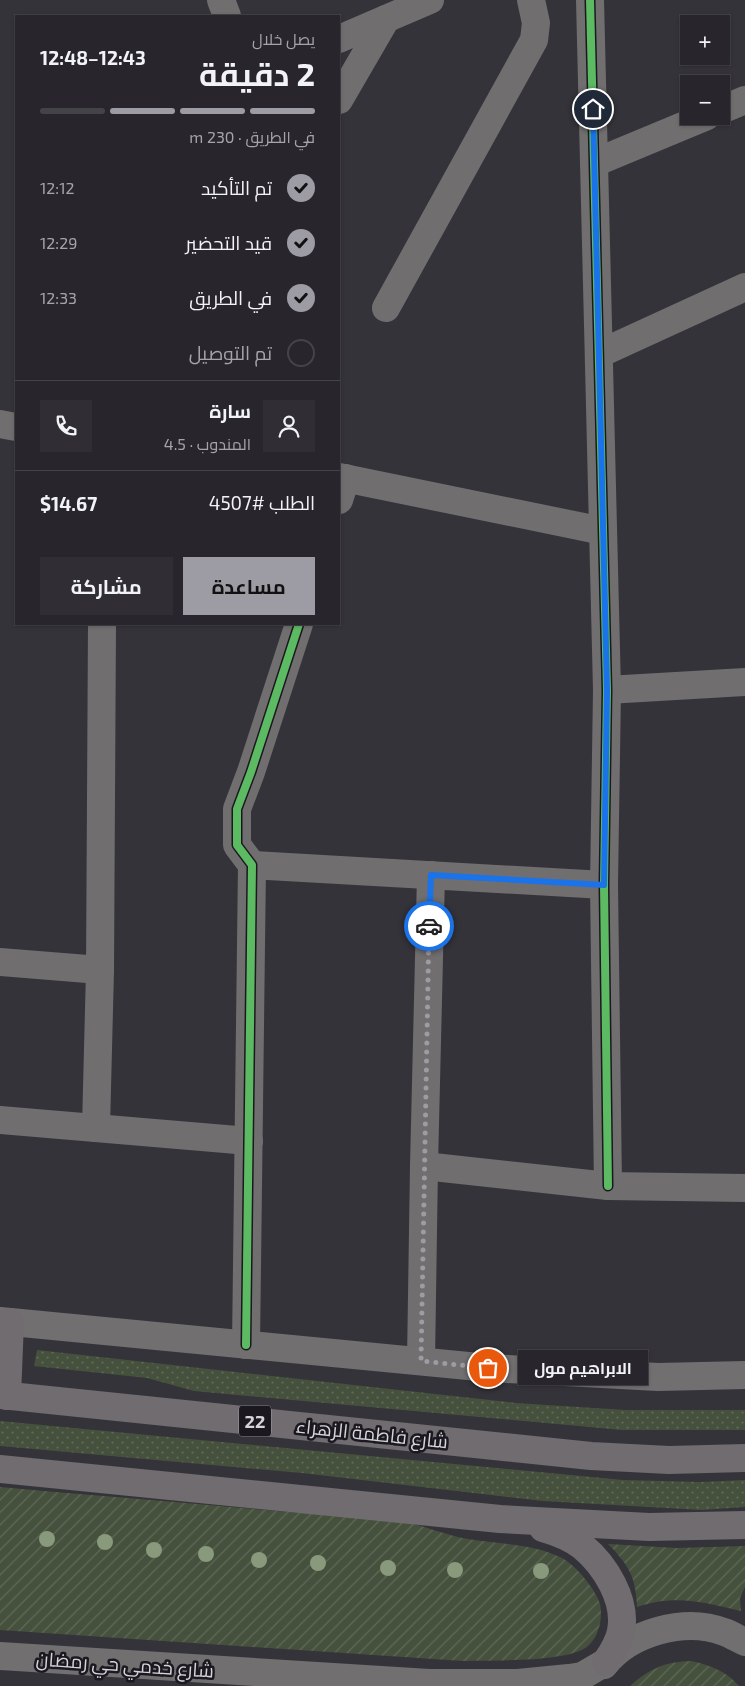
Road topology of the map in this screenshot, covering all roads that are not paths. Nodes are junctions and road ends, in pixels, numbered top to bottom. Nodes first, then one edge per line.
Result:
1 (221, 0) edge
2 (430, 0) edge
3 (531, 0) edge
4 (590, 0) edge
5 (227, 15) edge
6 (386, 19) junction
7 (340, 39) edge
8 (340, 98) edge
9 (745, 100) edge
10 (730, 106) edge
11 (685, 125) edge
12 (594, 163) junction
13 (745, 287) edge
14 (386, 308) dead end
15 (599, 354) junction
16 (0, 424) edge
17 (15, 427) edge
18 (341, 485) edge
19 (603, 531) junction
20 (102, 625) edge
21 (299, 625) edge
22 (745, 682) edge
23 (607, 690) junction
24 (252, 865) junction
25 (431, 875) junction
26 (604, 885) junction
27 (0, 962) edge
28 (100, 970) junction
29 (0, 1120) edge
30 (96, 1128) junction
31 (249, 1141) junction
32 (424, 1166) junction
33 (608, 1186) junction
34 (745, 1188) edge
35 (5, 1322) edge
36 (246, 1344) junction
37 (421, 1361) junction
38 (745, 1375) edge
39 (3, 1395) edge
40 (745, 1458) edge
41 (0, 1469) edge
42 (500, 1519) junction
43 (745, 1525) edge
44 (745, 1642) edge
45 (0, 1656) edge
46 (606, 1662) junction
47 (590, 1686) edge

1 - 5 street
2 - 6 street
3 - 14 street
4 - 12 street
6 - 7 street
6 - 8 street
9 - 10 street
11 - 12 street
12 - 15 street
13 - 15 street
15 - 19 street
16 - 17 street
18 - 19 street
19 - 23 street
20 - 28 street
21 - 24 street
22 - 23 street
23 - 26 street
24 - 25 street
24 - 31 street
25 - 26 street
25 - 32 street
26 - 33 street
27 - 28 street
28 - 30 street
29 - 30 street
30 - 31 street
31 - 36 street
32 - 33 street
32 - 37 street
33 - 34 street
35 - 36 main road
35 - 39 highway
36 - 37 main road
37 - 38 main road
39 - 40 highway, شارع فاطمة الزهراء / 22
41 - 42 highway
42 - 43 highway
42 - 46 highway
44 - 46 main road
45 - 46 main road, شارع خدمي حي رمضان
46 - 47 main road

